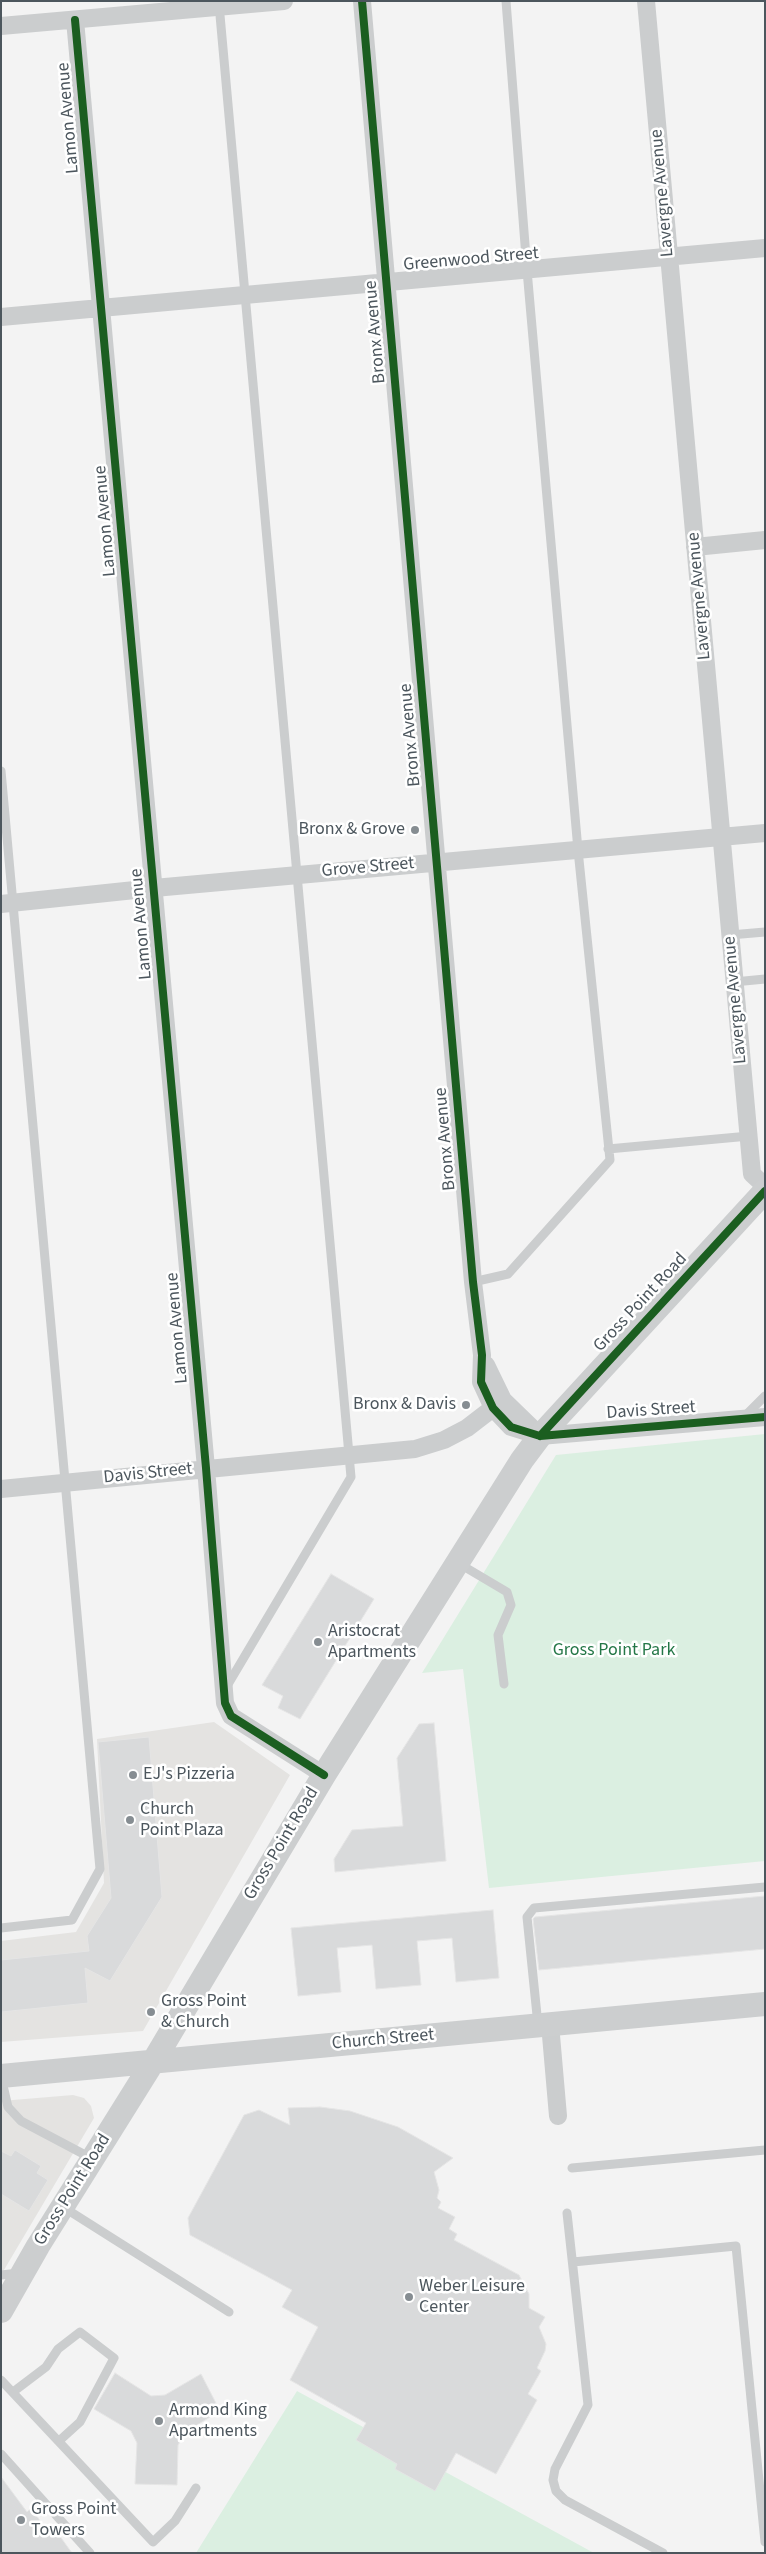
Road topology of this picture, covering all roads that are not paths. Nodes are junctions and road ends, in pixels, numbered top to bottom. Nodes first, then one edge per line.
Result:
1 (284, 1) edge
2 (362, 1) edge
3 (506, 1) edge
4 (646, 1) edge
5 (219, 4) edge
6 (75, 20) junction
7 (1, 26) edge
8 (765, 248) edge
9 (668, 257) junction
10 (527, 270) junction
11 (386, 282) junction
12 (245, 295) junction
13 (102, 308) junction
14 (1, 317) edge
15 (765, 540) edge
16 (695, 546) junction
17 (1, 771) edge
18 (765, 833) edge
19 (721, 837) junction
20 (578, 850) junction
21 (437, 862) junction
22 (298, 874) junction
23 (154, 888) junction
24 (7, 903) edge
25 (765, 932) edge
26 (730, 935) junction
27 (765, 978) edge
28 (734, 982) junction
29 (749, 1136) junction
30 (608, 1149) junction
31 (765, 1186) edge
32 (765, 1191) edge
33 (473, 1282) junction
34 (482, 1355) junction
35 (765, 1396) edge
36 (493, 1408) junction
37 (765, 1416) edge
38 (743, 1418) junction
39 (540, 1436) junction
40 (349, 1454) junction
41 (206, 1468) junction
42 (66, 1482) junction
43 (1, 1489) edge
44 (457, 1563) junction
45 (504, 1684) dead end
46 (224, 1690) junction
47 (324, 1775) junction
48 (765, 1887) edge
49 (1, 1928) edge
50 (765, 2004) edge
51 (544, 2025) junction
52 (153, 2062) junction
53 (1, 2076) edge
54 (558, 2116) dead end
55 (765, 2150) edge
56 (92, 2159) junction
57 (572, 2168) dead end
58 (62, 2206) junction
59 (568, 2213) dead end
60 (573, 2262) junction
61 (24, 2270) junction
62 (1, 2275) edge
63 (1, 2311) edge
64 (229, 2312) dead end
65 (1, 2380) edge
66 (13, 2392) junction
67 (59, 2442) junction
68 (1, 2454) edge
69 (196, 2488) dead end
70 (765, 2542) edge
71 (90, 2553) edge
72 (663, 2553) edge

1 - 5 street
2 - 11 street, Bronx Avenue
3 - 10 lane
4 - 9 street, Lavergne Avenue
5 - 6 street
5 - 12 lane
6 - 7 street
6 - 13 street, Lamon Avenue
8 - 9 street, Greenwood Street
9 - 10 street, Greenwood Street
9 - 16 street, Lavergne Avenue
10 - 11 street, Greenwood Street
10 - 20 lane
11 - 12 street, Greenwood Street
11 - 21 street, Bronx Avenue
12 - 13 street, Greenwood Street
12 - 22 lane
13 - 14 street, Greenwood Street
13 - 23 street, Lamon Avenue
15 - 16 street
16 - 19 street, Lavergne Avenue
17 - 24 lane
18 - 19 street, Grove Street
19 - 20 street, Grove Street
19 - 26 street, Lavergne Avenue
20 - 21 street, Grove Street
20 - 30 lane
21 - 22 street, Grove Street
21 - 33 street, Bronx Avenue
22 - 23 street, Grove Street
22 - 40 lane
23 - 24 street, Grove Street
23 - 41 street, Lamon Avenue
24 - 42 lane
25 - 26 lane
26 - 28 street, Lavergne Avenue
27 - 28 lane
28 - 29 street, Lavergne Avenue
29 - 30 lane
29 - 31 street, Lavergne Avenue
30 - 33 lane
32 - 39 main road, Gross Point Road
33 - 34 street, Bronx Avenue
34 - 36 street, Bronx Avenue
34 - 39 street, Bronx Avenue
35 - 38 lane
36 - 39 street, Bronx Avenue
36 - 40 street, Davis Street
37 - 38 street, Davis Street
38 - 39 street, Davis Street
39 - 44 main road, Gross Point Road
40 - 41 street, Davis Street
40 - 46 lane
41 - 42 street, Davis Street
41 - 46 street, Lamon Avenue
42 - 43 street, Davis Street
42 - 49 lane
44 - 45 lane
44 - 47 main road, Gross Point Road
46 - 47 street, Lamon Avenue
47 - 52 main road, Gross Point Road
48 - 51 lane
50 - 51 main road, Church Street
51 - 52 main road, Church Street
51 - 54 street
52 - 53 main road, Church Street
52 - 56 main road, Gross Point Road
53 - 56 lane
55 - 57 lane
56 - 58 main road, Gross Point Road
58 - 61 main road, Gross Point Road
58 - 64 lane
59 - 60 lane
60 - 70 lane
60 - 72 lane
61 - 62 lane
61 - 63 main road, Gross Point Road
65 - 66 lane
66 - 67 lane
66 - 67 lane
67 - 69 lane
68 - 71 lane

